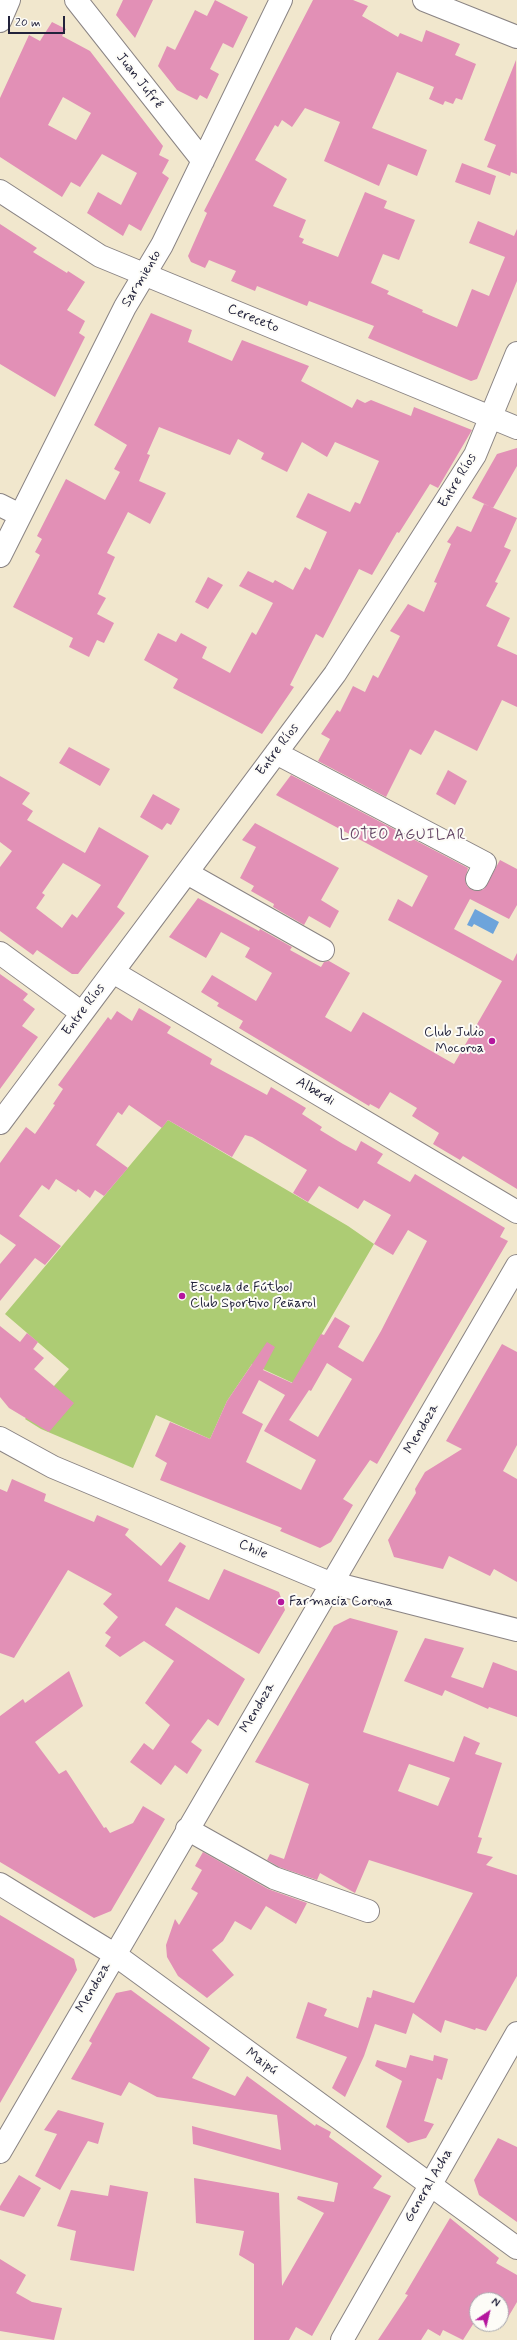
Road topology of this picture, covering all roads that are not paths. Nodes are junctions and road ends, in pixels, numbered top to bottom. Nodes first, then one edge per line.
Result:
1 (9, 0) edge
2 (76, 0) edge
3 (281, 0) edge
4 (424, 0) edge
5 (0, 21) edge
6 (517, 37) edge
7 (203, 161) junction
8 (0, 191) edge
9 (144, 274) junction
10 (517, 353) edge
11 (490, 417) junction
12 (517, 428) edge
13 (0, 505) edge
14 (20, 515) junction
15 (0, 556) edge
16 (276, 753) junction
17 (187, 873) junction
18 (477, 878) dead end
19 (323, 950) dead end
20 (0, 953) edge
21 (113, 972) junction
22 (82, 1013) junction
23 (0, 1123) edge
24 (517, 1212) edge
25 (517, 1266) edge
26 (0, 1438) edge
27 (331, 1583) junction
28 (517, 1630) edge
29 (187, 1829) junction
30 (0, 1884) edge
31 (368, 1911) dead end
32 (114, 1954) junction
33 (517, 2033) edge
34 (6, 2129) edge
35 (0, 2152) edge
36 (430, 2186) junction
37 (517, 2248) edge
38 (342, 2340) edge

1 - 5 street
2 - 7 street, Juan Jufré
3 - 7 street, Sarmiento
4 - 6 street
7 - 9 street, Sarmiento
8 - 9 street, Cereceto
9 - 11 street, Cereceto
9 - 14 street, Sarmiento
10 - 11 street, Entre Ríos
11 - 12 street, Cereceto
11 - 16 street, Entre Ríos
13 - 14 street
14 - 15 street, Sarmiento
16 - 17 street, Entre Ríos
16 - 18 street
17 - 19 street
17 - 21 street, Entre Ríos
20 - 22 street
21 - 22 street, Entre Ríos
21 - 24 street, Alberdi
22 - 23 street, Entre Ríos
25 - 27 street, Mendoza
26 - 27 street, Chile
27 - 28 street, Chile
27 - 29 street, Mendoza
29 - 31 street
29 - 32 street, Mendoza
30 - 32 street, Maipú
32 - 34 street, Mendoza
32 - 36 street, Maipú
33 - 36 street, General Acha
34 - 35 street, Mendoza
36 - 37 street, Maipú
36 - 38 street, General Acha

